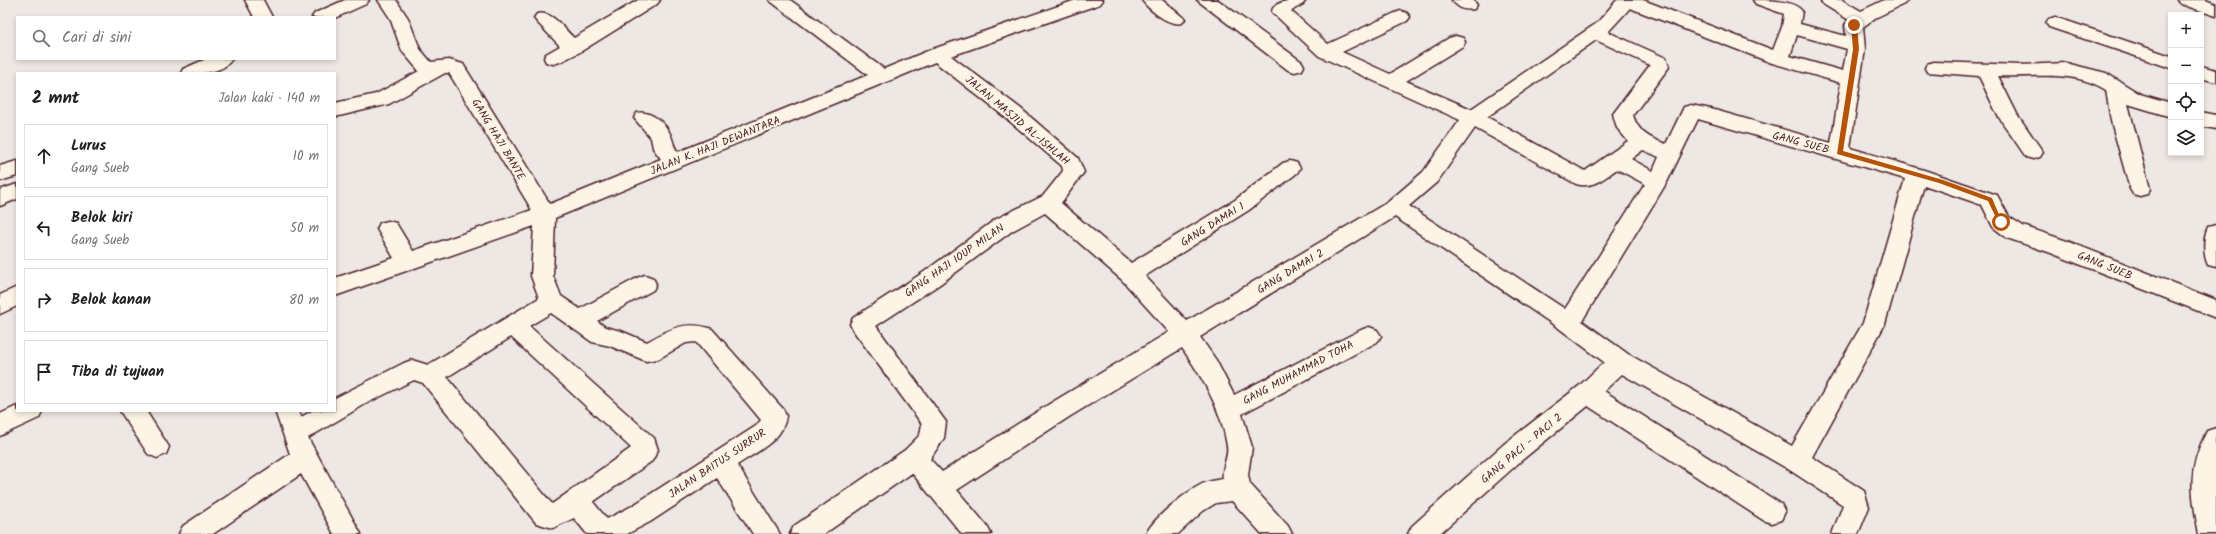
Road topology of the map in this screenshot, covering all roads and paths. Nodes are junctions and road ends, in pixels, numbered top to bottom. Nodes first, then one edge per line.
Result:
1 (254, 0) edge
2 (360, 0) edge
3 (387, 0) edge
4 (651, 0) edge
5 (778, 0) edge
6 (1094, 0) edge
7 (1151, 0) edge
8 (1206, 0) edge
9 (1297, 0) edge
10 (1627, 0) edge
11 (1762, 0) edge
12 (1829, 0) edge
13 (1898, 0) edge
14 (2187, 0) edge
15 (2216, 10) edge
16 (262, 16) edge
17 (323, 16) edge
18 (543, 18) dead end
19 (1401, 18) dead end
20 (1176, 19) dead end
21 (1861, 19) junction
22 (2055, 23) dead end
23 (1791, 27) junction
24 (1595, 33) junction
25 (1456, 42) dead end
26 (1855, 45) junction
27 (573, 48) junction
28 (1326, 52) junction
29 (937, 54) junction
30 (553, 58) dead end
31 (1779, 59) junction
32 (221, 60) edge
33 (2168, 61) edge
34 (1295, 66) dead end
35 (445, 68) junction
36 (1934, 68) dead end
37 (1985, 69) junction
38 (192, 72) edge
39 (2204, 73) edge
40 (882, 76) junction
41 (2216, 76) edge
42 (1851, 80) junction
43 (1392, 81) junction
44 (2115, 89) junction
45 (2168, 109) edge
46 (336, 110) edge
47 (644, 118) dead end
48 (1472, 118) junction
49 (2204, 119) edge
50 (2216, 122) edge
51 (1641, 142) junction
52 (1839, 152) junction
53 (2033, 152) dead end
54 (1670, 153) junction
55 (1617, 160) junction
56 (675, 162) junction
57 (16, 168) edge
58 (1290, 168) dead end
59 (0, 174) edge
60 (1917, 175) junction
61 (1656, 182) junction
62 (2140, 189) dead end
63 (16, 191) edge
64 (0, 198) edge
65 (1050, 201) junction
66 (1395, 207) junction
67 (545, 214) junction
68 (388, 229) dead end
69 (2216, 233) edge
70 (2216, 259) edge
71 (407, 260) junction
72 (1130, 274) junction
73 (645, 284) dead end
74 (336, 287) edge
75 (16, 297) edge
76 (552, 301) junction
77 (0, 305) edge
78 (2216, 309) edge
79 (578, 321) junction
80 (1568, 323) junction
81 (512, 324) junction
82 (1186, 335) junction
83 (1369, 336) dead end
84 (1620, 361) junction
85 (431, 375) junction
86 (1587, 393) junction
87 (336, 409) edge
88 (1229, 409) junction
89 (28, 412) edge
90 (133, 412) edge
91 (287, 412) edge
92 (331, 412) edge
93 (0, 426) edge
94 (294, 434) junction
95 (2216, 438) edge
96 (157, 447) dead end
97 (305, 458) junction
98 (914, 458) junction
99 (1797, 461) junction
100 (721, 462) junction
101 (940, 487) junction
102 (1238, 489) junction
103 (576, 500) junction
104 (1772, 512) dead end
105 (192, 534) edge
106 (348, 534) edge
107 (603, 534) edge
108 (767, 534) edge
109 (803, 534) edge
110 (978, 534) edge
111 (1159, 534) edge
112 (1279, 534) edge
113 (1421, 534) edge
114 (1845, 534) edge
115 (2212, 534) edge

1 - 16 street
2 - 17 street
3 - 35 street
4 - 27 street
5 - 40 street
6 - 29 street, JALAN K. HAJI DEWANTARA
7 - 20 street
8 - 34 street
9 - 28 street
10 - 24 street, GANG DAMAI 2
10 - 31 street
11 - 23 street
12 - 21 street
13 - 21 street
14 - 15 street
18 - 27 street
19 - 28 street
21 - 26 street
22 - 33 street
23 - 26 street
23 - 31 street
24 - 48 street, GANG DAMAI 2
24 - 51 street
25 - 43 street
26 - 42 street
27 - 30 street
28 - 43 street
29 - 40 street, JALAN K. HAJI DEWANTARA
29 - 65 street, JALAN MASJID AL-ISHLAH
31 - 42 street
32 - 38 street
35 - 46 street
35 - 67 street, GANG HAJI BANTE
36 - 37 street
37 - 44 street
37 - 53 street
39 - 41 street
40 - 56 street, JALAN K. HAJI DEWANTARA
42 - 52 street
43 - 48 street
44 - 45 street
44 - 62 street
47 - 56 street
48 - 55 street
48 - 66 street, GANG DAMAI 2
49 - 50 street
51 - 54 street
51 - 55 street
52 - 54 street, GANG SUEB
52 - 60 street, GANG SUEB
54 - 61 street, GANG SUEB
55 - 61 street
56 - 67 street, JALAN K. HAJI DEWANTARA
57 - 59 street
58 - 72 street, GANG DAMAI 1
60 - 78 street, GANG SUEB
60 - 99 street
61 - 80 street, GANG SUEB
63 - 64 street
65 - 72 street
65 - 98 street, GANG HAJI IOUP MILAN
66 - 80 street
66 - 82 street, GANG DAMAI 2
67 - 71 street, JALAN K. HAJI DEWANTARA
67 - 76 street
68 - 71 street
69 - 70 street
71 - 74 street, JALAN K. HAJI DEWANTARA
72 - 82 street
73 - 79 street
75 - 77 street
76 - 79 street, JALAN BAITUS SURRUR
76 - 81 street
79 - 100 street, JALAN BAITUS SURRUR
80 - 84 street
81 - 85 street
81 - 103 street
82 - 88 street
82 - 101 street, GANG DAMAI 2
83 - 88 street, GANG MUHAMMAD TOHA
84 - 86 street, GANG PACI - PACI 2
84 - 99 street
85 - 87 street
85 - 103 street
86 - 104 street
86 - 113 street, GANG PACI - PACI 2
88 - 102 street
89 - 93 street
90 - 96 street
91 - 94 street
92 - 94 street
94 - 97 street
95 - 115 street
97 - 105 street
97 - 106 street
98 - 101 street
98 - 109 street
99 - 114 street
100 - 107 street, JALAN BAITUS SURRUR
100 - 108 street
101 - 110 street
102 - 111 street
102 - 112 street
103 - 107 street

